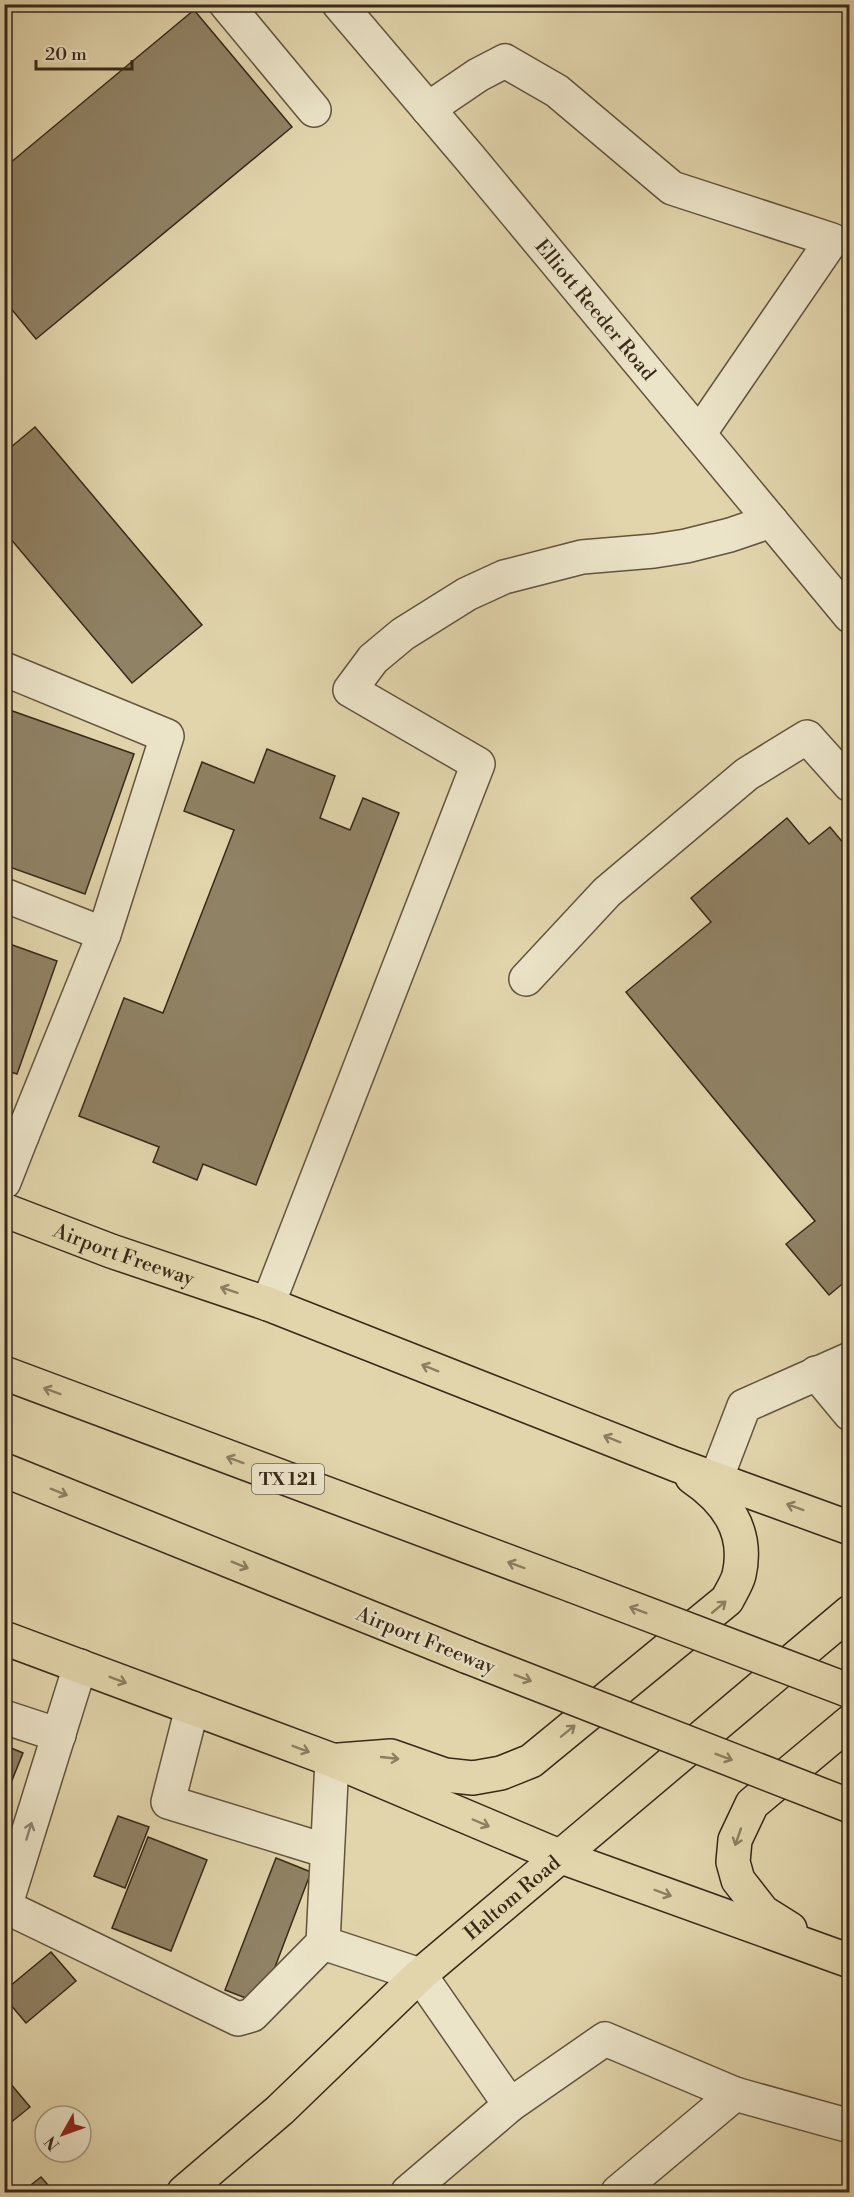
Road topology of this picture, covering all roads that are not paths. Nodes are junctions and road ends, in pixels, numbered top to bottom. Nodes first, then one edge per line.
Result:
1 (226, 4) edge
2 (339, 4) edge
3 (428, 109) junction
4 (314, 110) dead end
5 (699, 434) junction
6 (771, 521) junction
7 (848, 611) edge
8 (4, 669) edge
9 (849, 785) edge
10 (4, 895) edge
11 (104, 934) junction
12 (526, 979) dead end
13 (13, 1133) edge
14 (4, 1182) edge
15 (4, 1210) edge
16 (268, 1304) junction
17 (849, 1359) edge
18 (816, 1373) junction
19 (4, 1374) edge
20 (849, 1414) edge
21 (674, 1464) junction
22 (4, 1470) edge
23 (716, 1479) junction
24 (849, 1528) edge
25 (849, 1612) edge
26 (4, 1638) edge
27 (80, 1666) junction
28 (849, 1691) edge
29 (192, 1708) junction
30 (4, 1717) edge
31 (849, 1722) edge
32 (59, 1736) junction
33 (332, 1761) junction
34 (849, 1806) edge
35 (327, 1851) junction
36 (559, 1856) junction
37 (5, 1907) edge
38 (322, 1943) junction
39 (840, 1958) edge
40 (420, 1975) junction
41 (735, 2094) junction
42 (510, 2105) junction
43 (849, 2126) edge
44 (194, 2189) edge
45 (408, 2193) edge
46 (618, 2193) edge

1 - 4 street
2 - 3 street, Elliott Reeder Road
3 - 5 street, Elliott Reeder Road
3 - 5 street
5 - 6 street, Elliott Reeder Road
6 - 7 street, Elliott Reeder Road
6 - 16 street
8 - 11 street
9 - 12 street
10 - 11 street
11 - 13 street
13 - 14 street
16 -> 15 main road, Airport Freeway
21 -> 16 main road, Airport Freeway
17 - 18 street
18 - 20 street
18 - 23 street
28 -> 19 main road, TX 121, bridge
21 - 23 main road, Airport Freeway
33 -> 21 main road
22 -> 34 main road, Airport Freeway, bridge
24 -> 23 main road, Airport Freeway
25 - 36 main road, Haltom Road
26 - 27 main road
27 -> 29 main road
27 - 32 street
29 -> 33 main road
29 - 35 street
30 - 32 street
31 -> 39 main road
37 -> 32 street
33 - 35 street
33 -> 36 main road
35 - 38 street
36 -> 39 main road
36 - 40 main road, Haltom Road
37 - 38 street
38 - 40 street
40 - 42 street
40 - 44 main road, Haltom Road
41 - 42 street
41 - 43 street
41 - 46 street
42 - 45 street

